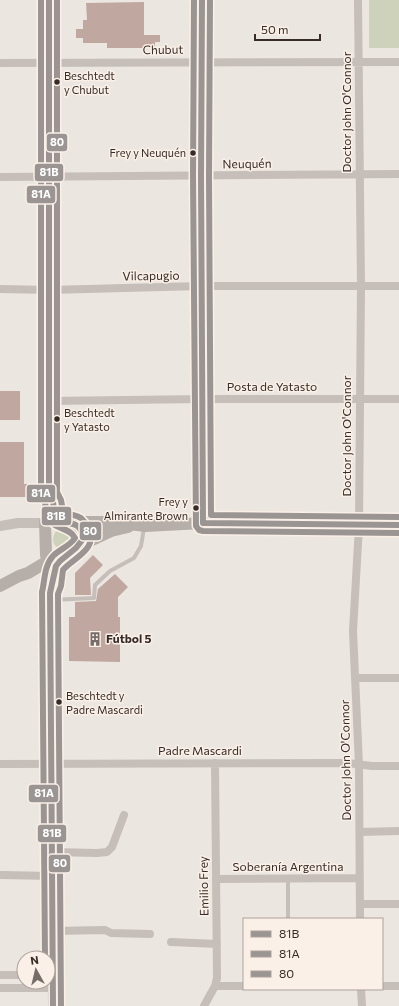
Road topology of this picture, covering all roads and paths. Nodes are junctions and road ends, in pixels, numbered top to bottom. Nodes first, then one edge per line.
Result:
1 (49, 0) edge
2 (202, 0) edge
3 (358, 0) edge
4 (202, 62) junction
5 (359, 62) junction
6 (399, 62) edge
7 (49, 63) junction
8 (0, 64) edge
9 (359, 174) junction
10 (399, 174) edge
11 (201, 176) junction
12 (0, 177) edge
13 (50, 178) junction
14 (201, 286) junction
15 (361, 286) junction
16 (399, 286) edge
17 (0, 289) edge
18 (49, 290) junction
19 (202, 399) junction
20 (359, 399) junction
21 (399, 399) edge
22 (48, 401) junction
23 (49, 493) junction
24 (45, 522) junction
25 (67, 522) junction
26 (203, 523) junction
27 (142, 525) junction
28 (399, 525) edge
29 (3, 526) edge
30 (359, 526) junction
31 (45, 536) junction
32 (79, 546) junction
33 (64, 556) junction
34 (48, 559) junction
35 (0, 586) edge
36 (50, 596) junction
37 (356, 678) junction
38 (399, 678) edge
39 (51, 763) junction
40 (215, 763) junction
41 (0, 764) edge
42 (359, 765) junction
43 (399, 766) edge
44 (124, 815) dead end
45 (360, 832) junction
46 (399, 832) edge
47 (52, 852) junction
48 (0, 875) edge
49 (52, 876) junction
50 (288, 878) junction
51 (359, 878) junction
52 (216, 879) junction
53 (360, 904) junction
54 (399, 904) edge
55 (288, 918) edge
56 (360, 918) edge
57 (53, 931) junction
58 (150, 934) dead end
59 (171, 942) dead end
60 (217, 944) junction
61 (52, 950) edge
62 (0, 975) edge
63 (16, 975) edge
64 (215, 986) junction
65 (243, 986) edge
66 (383, 986) edge
67 (399, 986) edge
68 (0, 988) edge
69 (16, 988) edge
70 (53, 990) edge
71 (362, 990) edge
72 (53, 1006) edge
73 (204, 1006) edge
74 (362, 1006) edge

1 - 7 street
2 - 4 street
3 - 5 street, Doctor John O'Connor
4 - 5 street, Chubut
4 - 7 street, Chubut
4 - 11 street
5 - 6 street, Chubut
5 - 9 street, Doctor John O'Connor
7 - 8 street, Chubut
7 - 13 street
9 - 10 street, Neuquén
9 - 11 street, Neuquén
9 - 15 street, Doctor John O'Connor
11 - 13 street, Neuquén
11 - 14 street
12 - 13 street, Neuquén
13 - 18 street
14 - 15 street, Vilcapugio
14 - 18 street, Vilcapugio
14 - 19 street
15 - 16 street, Vilcapugio
15 - 20 street, Doctor John O'Connor
17 - 18 street, Vilcapugio
18 - 22 street
19 - 20 street, Posta de Yatasto
19 - 22 street, Posta de Yatasto
19 - 26 street
20 - 21 street, Posta de Yatasto
20 - 30 street, Doctor John O'Connor
22 - 23 street
23 - 24 street
23 - 25 street
24 - 25 main road
24 - 29 street
24 - 31 main road
25 - 27 main road
25 - 32 main road
26 - 27 main road
26 - 30 main road
27 - 32 main road
27 - 36 lane
28 - 30 main road
29 - 31 street
30 - 37 street, Doctor John O'Connor
31 - 34 main road
32 - 33 main road
33 - 34 main road
33 - 36 street
34 - 35 main road
34 - 36 street
36 - 39 street
37 - 38 street
37 - 42 street, Doctor John O'Connor
39 - 40 street, Padre Mascardi
39 - 41 street, Padre Mascardi
39 - 47 street
40 - 42 street, Padre Mascardi
40 - 52 street, Emilio Frey
42 - 43 street, Padre Mascardi
42 - 45 street, Doctor John O'Connor
44 - 47 street
45 - 46 street
45 - 51 street, Doctor John O'Connor
47 - 49 street
48 - 49 street
49 - 57 street
50 - 51 street, Soberanía Argentina
50 - 52 street, Soberanía Argentina
50 - 55 lane
51 - 53 street, Doctor John O'Connor
52 - 60 street, Emilio Frey
53 - 54 street
53 - 56 street, Doctor John O'Connor
57 - 58 street
57 - 61 street
59 - 60 street
60 - 64 street, Emilio Frey
62 - 63 street
64 - 65 street
64 - 73 street, Emilio Frey
66 - 67 street
68 - 69 street
70 - 72 street
71 - 74 street

